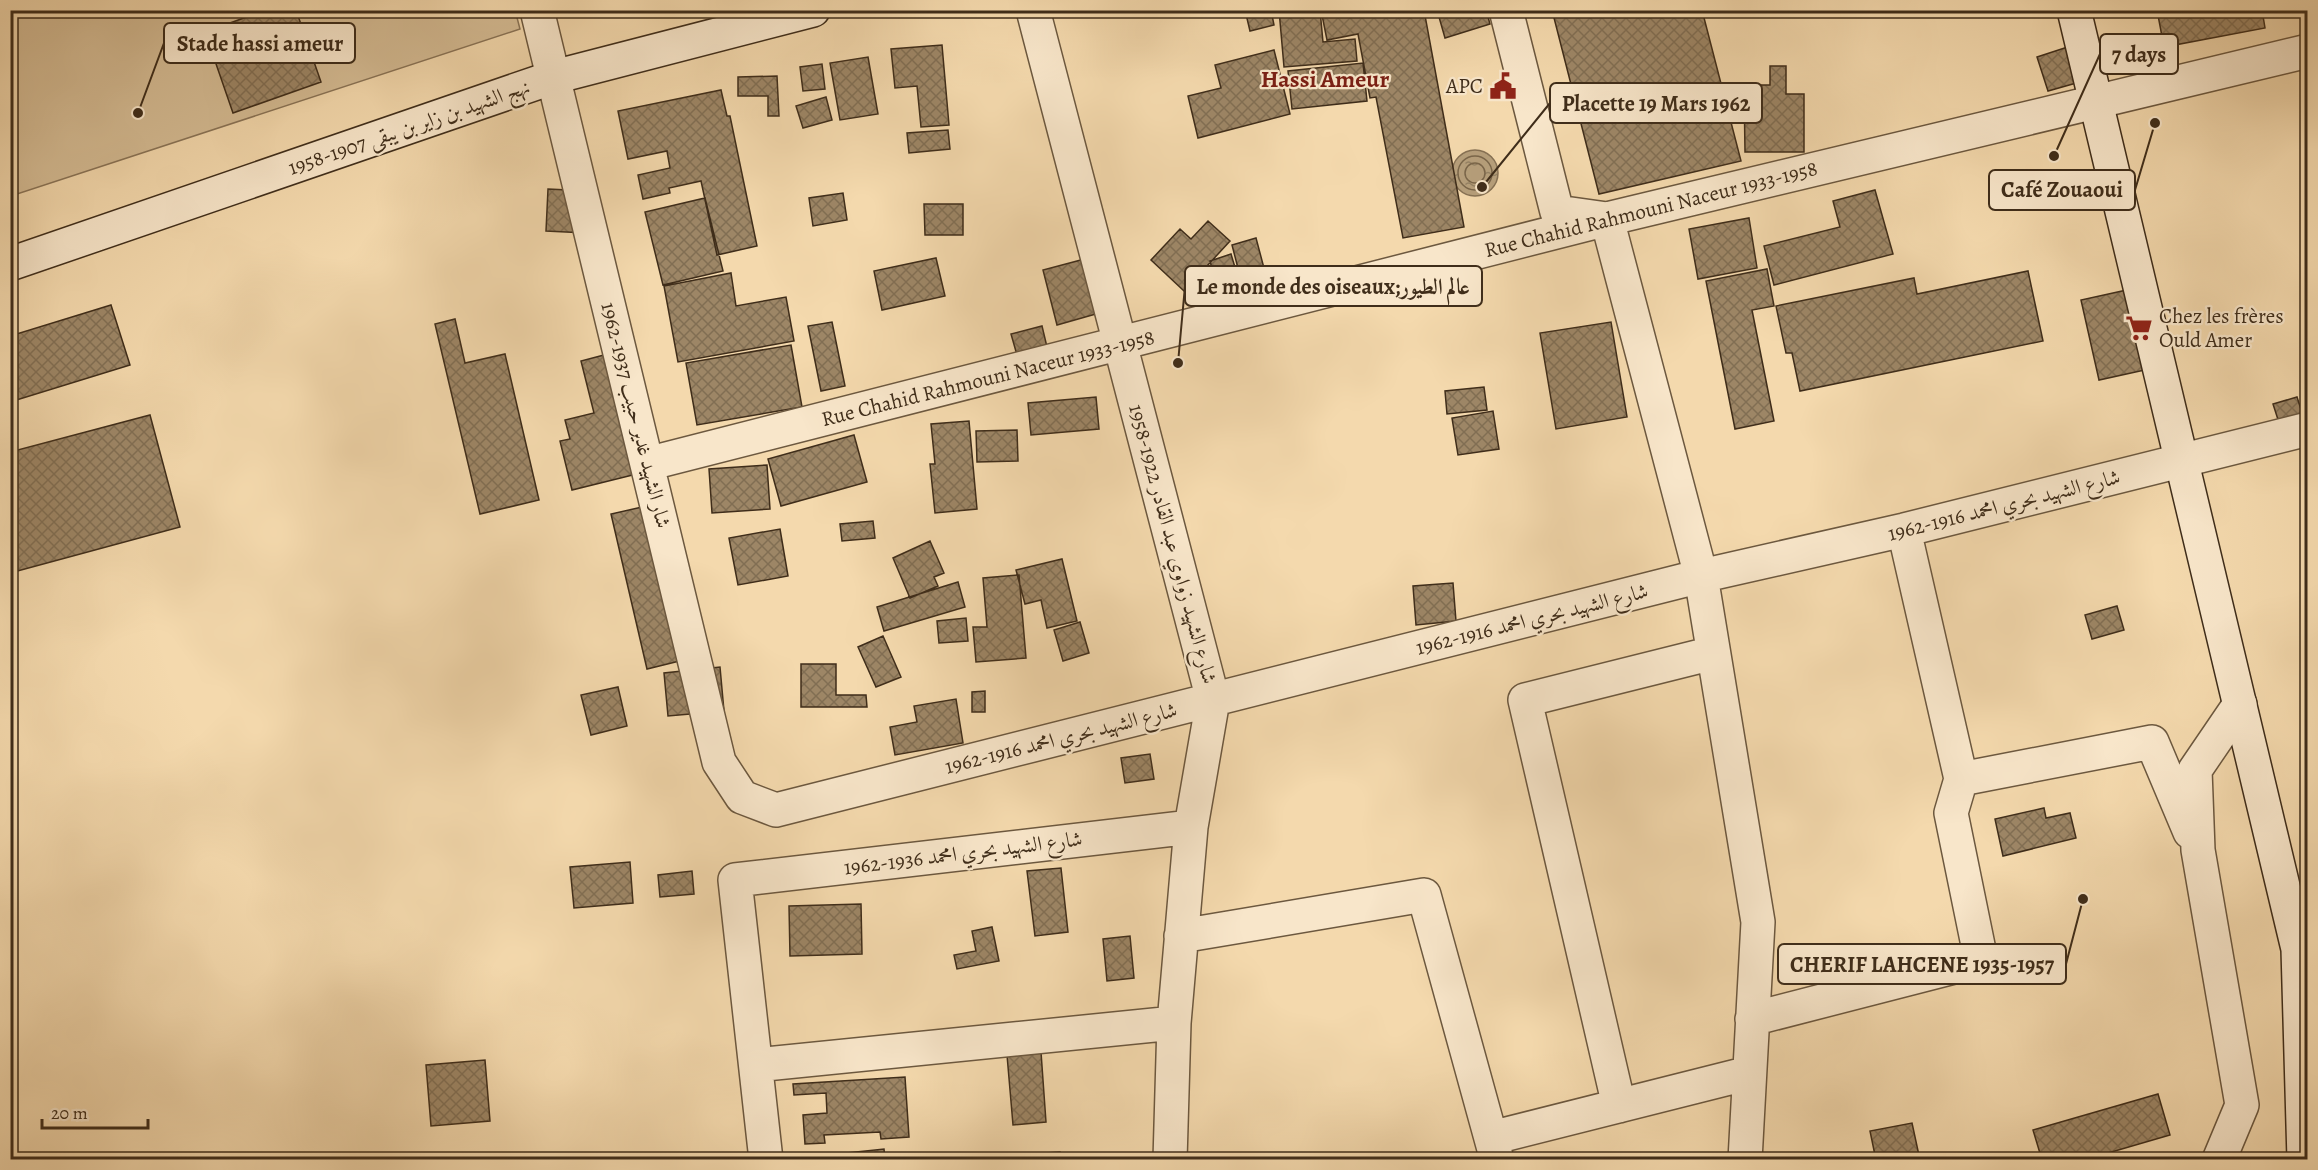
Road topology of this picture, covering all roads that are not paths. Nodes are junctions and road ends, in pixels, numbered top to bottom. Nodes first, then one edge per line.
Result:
1 (537, 10) edge
2 (813, 10) edge
3 (1033, 10) edge
4 (1506, 10) edge
5 (2074, 10) edge
6 (2307, 51) edge
7 (554, 76) junction
8 (2094, 101) junction
9 (1607, 219) junction
10 (10, 264) edge
11 (1120, 344) junction
12 (2307, 429) edge
13 (2182, 460) junction
14 (647, 464) junction
15 (1904, 530) junction
16 (1701, 576) junction
17 (1713, 653) junction
18 (1214, 700) junction
19 (2240, 704) junction
20 (1961, 779) junction
21 (759, 804) joint
22 (1191, 827) junction
23 (2198, 850) junction
24 (1181, 936) junction
25 (1752, 1019) junction
26 (1174, 1023) junction
27 (756, 1065) junction
28 (1749, 1073) junction
29 (1619, 1106) junction
30 (1494, 1149) edge
31 (766, 1160) edge
32 (1170, 1160) edge
33 (1745, 1160) edge
34 (2219, 1160) edge
35 (2304, 1160) edge

1 - 7 street, شار الشهيد غدير حبيب 1937-1962
2 - 7 street, نهج الشهيد بن زاير بن يبقى 1907-1958
3 - 11 street, شارع الشهيد زواوي عبد القادر 1922-1958
4 - 9 street
5 - 8 street
6 - 8 street, Rue Chahid Rahmouni Naceur 1933-1958
7 - 10 street, نهج الشهيد بن زاير بن يبقى 1907-1958
7 - 14 street, شار الشهيد غدير حبيب 1937-1962
8 - 9 street, Rue Chahid Rahmouni Naceur 1933-1958
8 - 13 street
9 - 11 street, Rue Chahid Rahmouni Naceur 1933-1958
9 - 16 street
11 - 14 street, Rue Chahid Rahmouni Naceur 1933-1958
11 - 18 street, شارع الشهيد زواوي عبد القادر 1922-1958
12 - 13 street, شارع الشهيد بحري امحمد 1916-1962
13 - 15 street, شارع الشهيد بحري امحمد 1916-1962
13 - 19 street
14 - 21 street, شار الشهيد غدير حبيب 1937-1962
15 - 16 street, شارع الشهيد بحري امحمد 1916-1962
15 - 20 street
16 - 17 street
16 - 18 street, شارع الشهيد بحري امحمد 1916-1962
17 - 25 street
17 - 29 street
18 - 21 street, شارع الشهيد بحري امحمد 1916-1962
18 - 22 street, شارع الشهيد زواوي عبد القادر 1922-1958
19 - 23 street
19 - 35 street
20 - 23 street
20 - 25 street
22 - 24 street, شارع الشهيد زواوي عبد القادر 1922-1958
22 - 27 street, شارع الشهيد بحري امحمد 1936-1962
23 - 34 street
24 - 26 street, شارع الشهيد زواوي عبد القادر 1922-1958
24 - 30 street
25 - 28 street
26 - 27 street
26 - 32 street, شارع الشهيد زواوي عبد القادر 1922-1958
27 - 31 street
28 - 29 street
28 - 33 street
29 - 30 street

